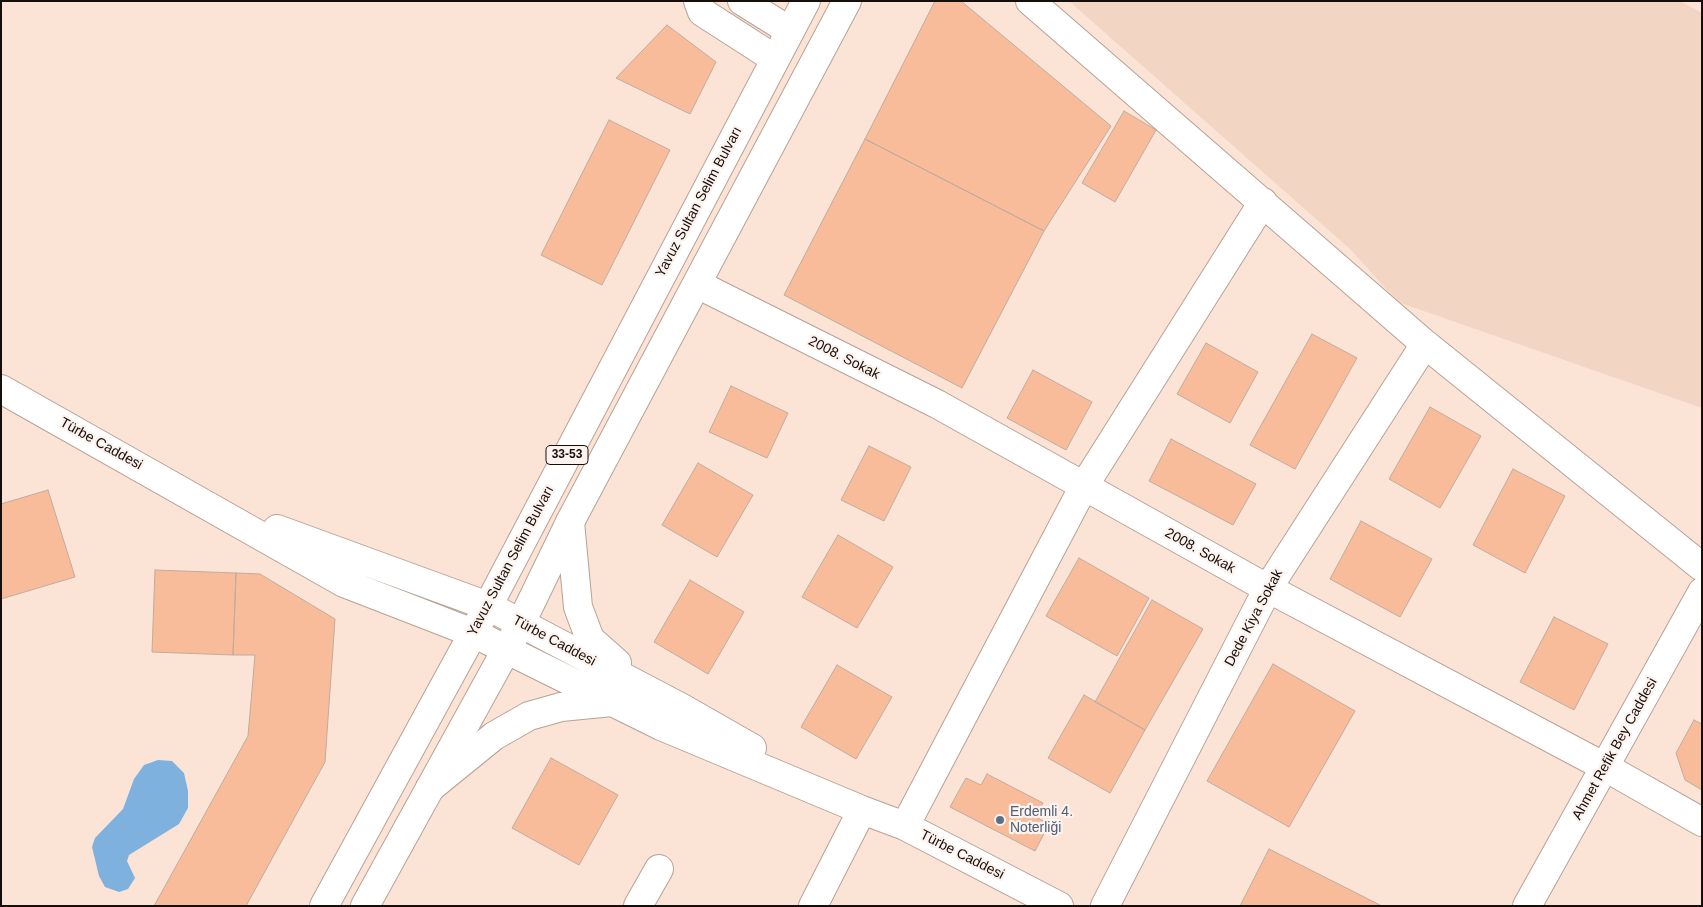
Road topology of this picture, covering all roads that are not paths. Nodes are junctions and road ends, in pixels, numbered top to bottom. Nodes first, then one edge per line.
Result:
1 (698, 1) edge
2 (742, 1) edge
3 (806, 1) edge
4 (847, 1) edge
5 (1030, 1) edge
6 (790, 31) junction
7 (775, 59) junction
8 (1263, 202) junction
9 (697, 284) junction
10 (1425, 344) junction
11 (1, 389) edge
12 (1084, 486) junction
13 (200, 500) junction
14 (570, 522) junction
15 (1702, 567) edge
16 (1268, 588) junction
17 (1702, 592) edge
18 (488, 606) junction
19 (521, 623) junction
20 (473, 633) junction
21 (504, 650) junction
22 (648, 691) junction
23 (612, 702) junction
24 (1605, 767) junction
25 (428, 788) junction
26 (862, 810) junction
27 (1702, 822) edge
28 (905, 826) junction
29 (659, 869) dead end
30 (324, 906) edge
31 (365, 906) edge
32 (638, 906) edge
33 (813, 906) edge
34 (1059, 906) edge
35 (1106, 906) edge
36 (1527, 906) edge

1 - 7 street
2 - 6 street
3 - 6 street, Yavuz Sultan Selim Bulvarı / 33-53
4 - 9 street, 33-53
5 - 8 street
6 - 7 street, Yavuz Sultan Selim Bulvarı / 33-53
7 - 18 street, Yavuz Sultan Selim Bulvarı / 33-53
8 - 10 street
8 - 12 street
9 - 12 street, 2008. Sokak
9 - 14 street, 33-53
10 - 15 street
10 - 16 street, Dede Kiya Sokak
11 - 13 street, Türbe Caddesi
12 - 16 street, 2008. Sokak
12 - 28 street
13 - 18 street, Türbe Caddesi
13 - 20 street, Türbe Caddesi
14 - 19 street, 33-53
14 - 22 street
16 - 24 street, 2008. Sokak
16 - 35 street, Dede Kiya Sokak
17 - 24 street, Ahmet Refik Bey Caddesi
18 - 19 street, Türbe Caddesi
18 - 20 street, Yavuz Sultan Selim Bulvarı / 33-53
19 - 21 street, 33-53
19 - 22 street, Türbe Caddesi
20 - 21 street, Türbe Caddesi
20 - 30 street, Yavuz Sultan Selim Bulvarı / 33-53
21 - 23 street, Türbe Caddesi
21 - 25 street, 33-53
22 - 26 street, Türbe Caddesi
23 - 25 street
23 - 26 street, Türbe Caddesi
24 - 27 street, 2008. Sokak
24 - 36 street, Ahmet Refik Bey Caddesi
25 - 31 street, 33-53
26 - 28 street, Türbe Caddesi
26 - 33 street
28 - 34 street, Türbe Caddesi
29 - 32 street

